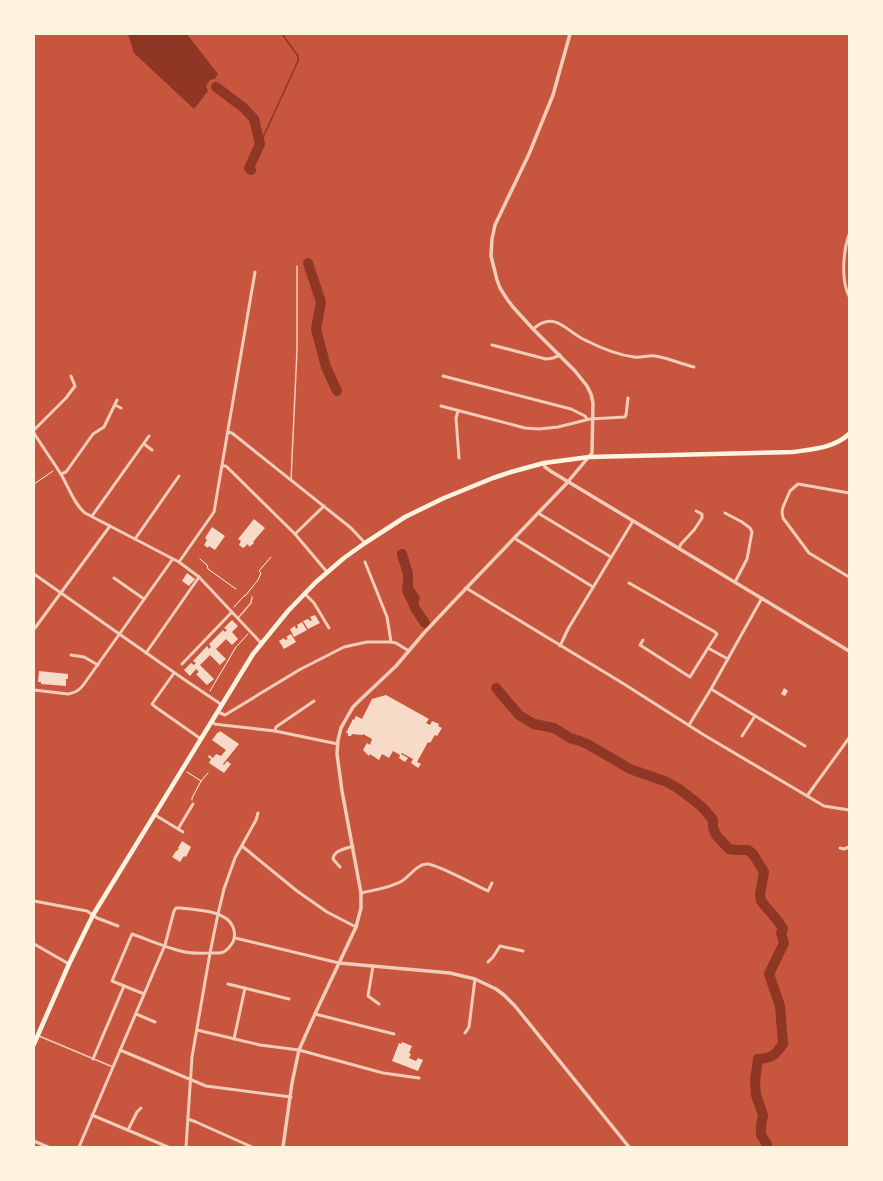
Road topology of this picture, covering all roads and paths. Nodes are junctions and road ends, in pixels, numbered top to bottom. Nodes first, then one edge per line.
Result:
1 (570, 34) edge
2 (849, 235) edge
3 (847, 253) edge
4 (297, 266) dead end
5 (255, 272) dead end
6 (849, 296) edge
7 (533, 329) junction
8 (492, 345) dead end
9 (560, 355) junction
10 (694, 367) dead end
11 (71, 376) dead end
12 (443, 376) dead end
13 (628, 398) dead end
14 (117, 400) dead end
15 (115, 405) junction
16 (441, 406) dead end
17 (121, 408) dead end
18 (458, 411) junction
19 (593, 418) junction
20 (587, 419) junction
21 (34, 432) edge
22 (228, 432) junction
23 (849, 434) edge
24 (149, 436) dead end
25 (144, 444) junction
26 (152, 450) dead end
27 (589, 457) junction
28 (459, 458) dead end
29 (544, 463) junction
30 (222, 466) junction
31 (56, 468) junction
32 (61, 474) junction
33 (179, 476) dead end
34 (291, 480) junction
35 (568, 481) junction
36 (34, 484) edge
37 (849, 493) edge
38 (324, 506) junction
39 (696, 511) dead end
40 (725, 512) dead end
41 (538, 513) junction
42 (92, 516) junction
43 (633, 521) junction
44 (110, 526) junction
45 (295, 534) junction
46 (514, 538) junction
47 (135, 539) junction
48 (365, 543) junction
49 (679, 548) junction
50 (271, 557) dead end
51 (611, 557) junction
52 (200, 559) dead end
53 (172, 560) junction
54 (179, 562) junction
55 (365, 562) dead end
56 (327, 572) junction
57 (34, 574) edge
58 (199, 577) junction
59 (849, 577) edge
60 (114, 578) dead end
61 (735, 582) junction
62 (629, 583) dead end
63 (593, 587) junction
64 (466, 588) junction
65 (236, 590) dead end
66 (61, 593) junction
67 (304, 593) junction
68 (252, 597) dead end
69 (762, 598) junction
70 (144, 599) junction
71 (234, 608) dead end
72 (232, 612) junction
73 (238, 618) junction
74 (35, 628) dead end
75 (329, 628) dead end
76 (120, 634) junction
77 (248, 634) dead end
78 (643, 640) dead end
79 (391, 642) junction
80 (261, 643) junction
81 (560, 646) junction
82 (708, 648) junction
83 (409, 651) junction
84 (849, 651) edge
85 (146, 653) junction
86 (71, 655) dead end
87 (728, 659) junction
88 (182, 664) dead end
89 (98, 665) junction
90 (174, 673) junction
91 (711, 689) junction
92 (34, 690) edge
93 (209, 693) dead end
94 (314, 701) dead end
95 (222, 704) junction
96 (218, 712) junction
97 (755, 716) junction
98 (212, 722) junction
99 (689, 725) junction
100 (275, 731) junction
101 (742, 736) dead end
102 (849, 738) edge
103 (201, 739) junction
104 (338, 744) junction
105 (805, 746) dead end
106 (187, 772) dead end
107 (208, 773) dead end
108 (202, 781) junction
109 (807, 796) junction
110 (193, 804) joint
111 (849, 810) edge
112 (258, 813) dead end
113 (155, 815) junction
114 (178, 829) junction
115 (183, 832) dead end
116 (242, 846) junction
117 (353, 846) junction
118 (849, 847) edge
119 (840, 848) dead end
120 (340, 867) dead end
121 (492, 883) dead end
122 (361, 893) junction
123 (34, 901) edge
124 (218, 914) junction
125 (93, 915) junction
126 (118, 926) dead end
127 (356, 927) junction
128 (235, 938) junction
129 (34, 944) edge
130 (165, 946) junction
131 (523, 951) dead end
132 (210, 953) junction
133 (488, 962) dead end
134 (339, 963) junction
135 (69, 964) junction
136 (373, 966) junction
137 (475, 979) junction
138 (228, 984) dead end
139 (124, 986) junction
140 (245, 988) junction
141 (144, 994) junction
142 (289, 999) dead end
143 (379, 1004) dead end
144 (136, 1014) junction
145 (315, 1014) junction
146 (155, 1022) dead end
147 (197, 1030) junction
148 (465, 1033) dead end
149 (394, 1034) dead end
150 (38, 1035) junction
151 (234, 1039) junction
152 (34, 1044) edge
153 (120, 1050) junction
154 (299, 1050) junction
155 (93, 1059) junction
156 (113, 1067) junction
157 (419, 1078) dead end
158 (190, 1080) junction
159 (291, 1097) junction
160 (142, 1108) dead end
161 (92, 1115) junction
162 (188, 1119) junction
163 (128, 1130) junction
164 (34, 1141) edge
165 (48, 1147) edge
166 (79, 1147) edge
167 (168, 1147) edge
168 (186, 1147) edge
169 (252, 1147) edge
170 (283, 1147) edge
171 (629, 1147) edge

1 - 7 street
2 - 3 street
3 - 6 street
4 - 34 lane
5 - 22 street
7 - 9 street
7 - 10 street
8 - 9 street
9 - 19 street
11 - 21 street
12 - 20 street
13 - 19 street
14 - 15 street
15 - 17 street
15 - 32 street
16 - 18 street
18 - 20 street
18 - 28 street
19 - 20 street
19 - 27 street
21 - 31 street
22 - 30 street
22 - 34 street
23 - 27 main road
24 - 25 street
25 - 26 street
25 - 42 street
27 - 29 main road
27 - 35 street
29 - 35 street
29 - 48 main road
30 - 45 street
30 - 54 street
31 - 32 street
31 - 36 path
32 - 42 street
33 - 47 street
34 - 38 street
35 - 41 street
35 - 43 street
37 - 59 street
38 - 45 street
38 - 48 street
39 - 49 street
40 - 61 street
41 - 46 street
41 - 51 street
42 - 44 street
43 - 49 street
43 - 51 street
44 - 47 street
44 - 66 street
45 - 56 street
46 - 63 street
46 - 64 street
47 - 53 street
48 - 56 main road
49 - 61 street
50 - 71 path
51 - 63 street
52 - 65 path
53 - 54 street
53 - 70 street
54 - 58 street
55 - 79 street
56 - 67 main road
57 - 66 street
58 - 72 street
58 - 85 street
60 - 70 street
61 - 69 street
62 - 82 street
63 - 81 street
64 - 81 street
64 - 83 street
66 - 74 street
66 - 76 street
67 - 75 street
67 - 80 main road
68 - 73 lane
69 - 84 street
69 - 87 street
70 - 76 street
72 - 73 street
72 - 88 street
73 - 80 street
76 - 85 street
76 - 89 street
77 - 93 path
78 - 82 street
79 - 83 street
79 - 96 street
80 - 95 main road
81 - 99 street
82 - 87 street
83 - 104 street
85 - 90 street
86 - 89 street
87 - 91 street
89 - 92 street
90 - 95 street
90 - 103 street
91 - 97 street
91 - 99 street
94 - 100 street
95 - 96 main road
96 - 98 main road
97 - 101 street
97 - 105 street
98 - 100 street
98 - 103 main road
99 - 109 street
100 - 104 street
102 - 109 street
103 - 113 main road
104 - 117 street
106 - 108 path
107 - 108 path
108 - 110 path
109 - 111 street
110 - 114 street
112 - 116 street
113 - 114 street
113 - 125 main road
114 - 115 street
116 - 124 street
116 - 127 street
117 - 120 street
117 - 122 street
118 - 119 street
121 - 122 street
122 - 127 street
123 - 125 street
124 - 128 street
124 - 130 street
124 - 132 street
125 - 126 street
125 - 135 main road
127 - 134 street
128 - 132 street
128 - 134 street
129 - 135 street
130 - 132 street
130 - 139 street
130 - 141 street
131 - 133 street
132 - 147 street
134 - 136 street
134 - 145 street
135 - 150 main road
136 - 137 street
136 - 143 street
137 - 148 street
137 - 171 street
138 - 140 street
139 - 141 street
139 - 155 street
140 - 142 street
140 - 151 street
141 - 144 street
144 - 146 street
144 - 153 street
145 - 149 street
145 - 154 street
147 - 151 street
147 - 158 street
150 - 152 main road
150 - 155 lane
151 - 154 street
153 - 156 street
153 - 158 street
154 - 157 street
154 - 159 street
155 - 156 lane
156 - 161 street
158 - 159 street
158 - 162 street
159 - 170 street
160 - 163 street
161 - 163 street
161 - 166 street
162 - 168 street
162 - 169 street
163 - 167 street
164 - 165 street

